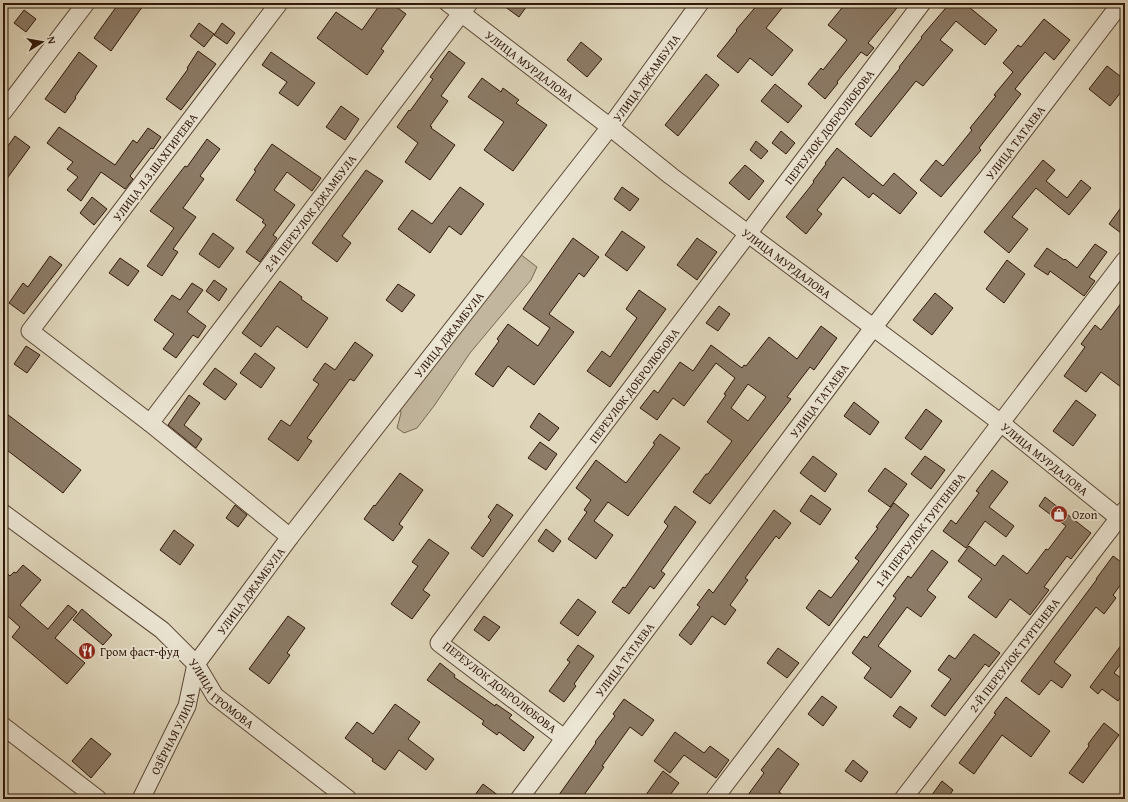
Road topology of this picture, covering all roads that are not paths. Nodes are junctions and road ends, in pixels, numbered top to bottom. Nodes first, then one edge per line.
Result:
1 (86, 3) edge
2 (279, 3) edge
3 (448, 3) edge
4 (700, 3) edge
5 (922, 3) edge
6 (1121, 3) edge
7 (466, 8) edge
8 (3, 112) edge
9 (610, 127) junction
10 (748, 234) junction
11 (1125, 260) edge
12 (873, 328) junction
13 (150, 423) junction
14 (1001, 423) junction
15 (3, 513) edge
16 (1123, 517) edge
17 (290, 537) junction
18 (196, 664) junction
19 (3, 726) edge
20 (564, 738) junction
21 (98, 799) edge
22 (141, 799) edge
23 (348, 799) edge
24 (519, 799) edge
25 (714, 799) edge
26 (903, 799) edge

1 - 8 street
2 - 13 street, УЛИЦА Л.З.ШАХГИРЕЕВА
3 - 7 street, УЛИЦА МУРДАЛОВА
4 - 9 street, УЛИЦА ДЖАМБУЛА
5 - 10 street, ПЕРЕУЛОК ДОБРОЛЮБОВА
6 - 12 street, УЛИЦА ТАТАЕВА
7 - 9 street, УЛИЦА МУРДАЛОВА
7 - 13 street, 2-Й ПЕРЕУЛОК ДЖАМБУЛА
9 - 10 street, УЛИЦА МУРДАЛОВА
9 - 17 street, УЛИЦА ДЖАМБУЛА
10 - 12 street, УЛИЦА МУРДАЛОВА
10 - 20 street, ПЕРЕУЛОК ДОБРОЛЮБОВА
11 - 14 street, 1-Й ПЕРЕУЛОК ТУРГЕНЕВА
12 - 14 street, УЛИЦА МУРДАЛОВА
12 - 20 street, УЛИЦА ТАТАЕВА
13 - 17 street
14 - 16 street, УЛИЦА МУРДАЛОВА
14 - 25 street, 1-Й ПЕРЕУЛОК ТУРГЕНЕВА
15 - 18 street, УЛИЦА ГРОМОВА
16 - 26 street, 2-Й ПЕРЕУЛОК ТУРГЕНЕВА
17 - 18 street, УЛИЦА ДЖАМБУЛА
18 - 22 street, ОЗЁРНАЯ УЛИЦА
18 - 23 street, УЛИЦА ГРОМОВА
19 - 21 street
20 - 24 street, УЛИЦА ТАТАЕВА

